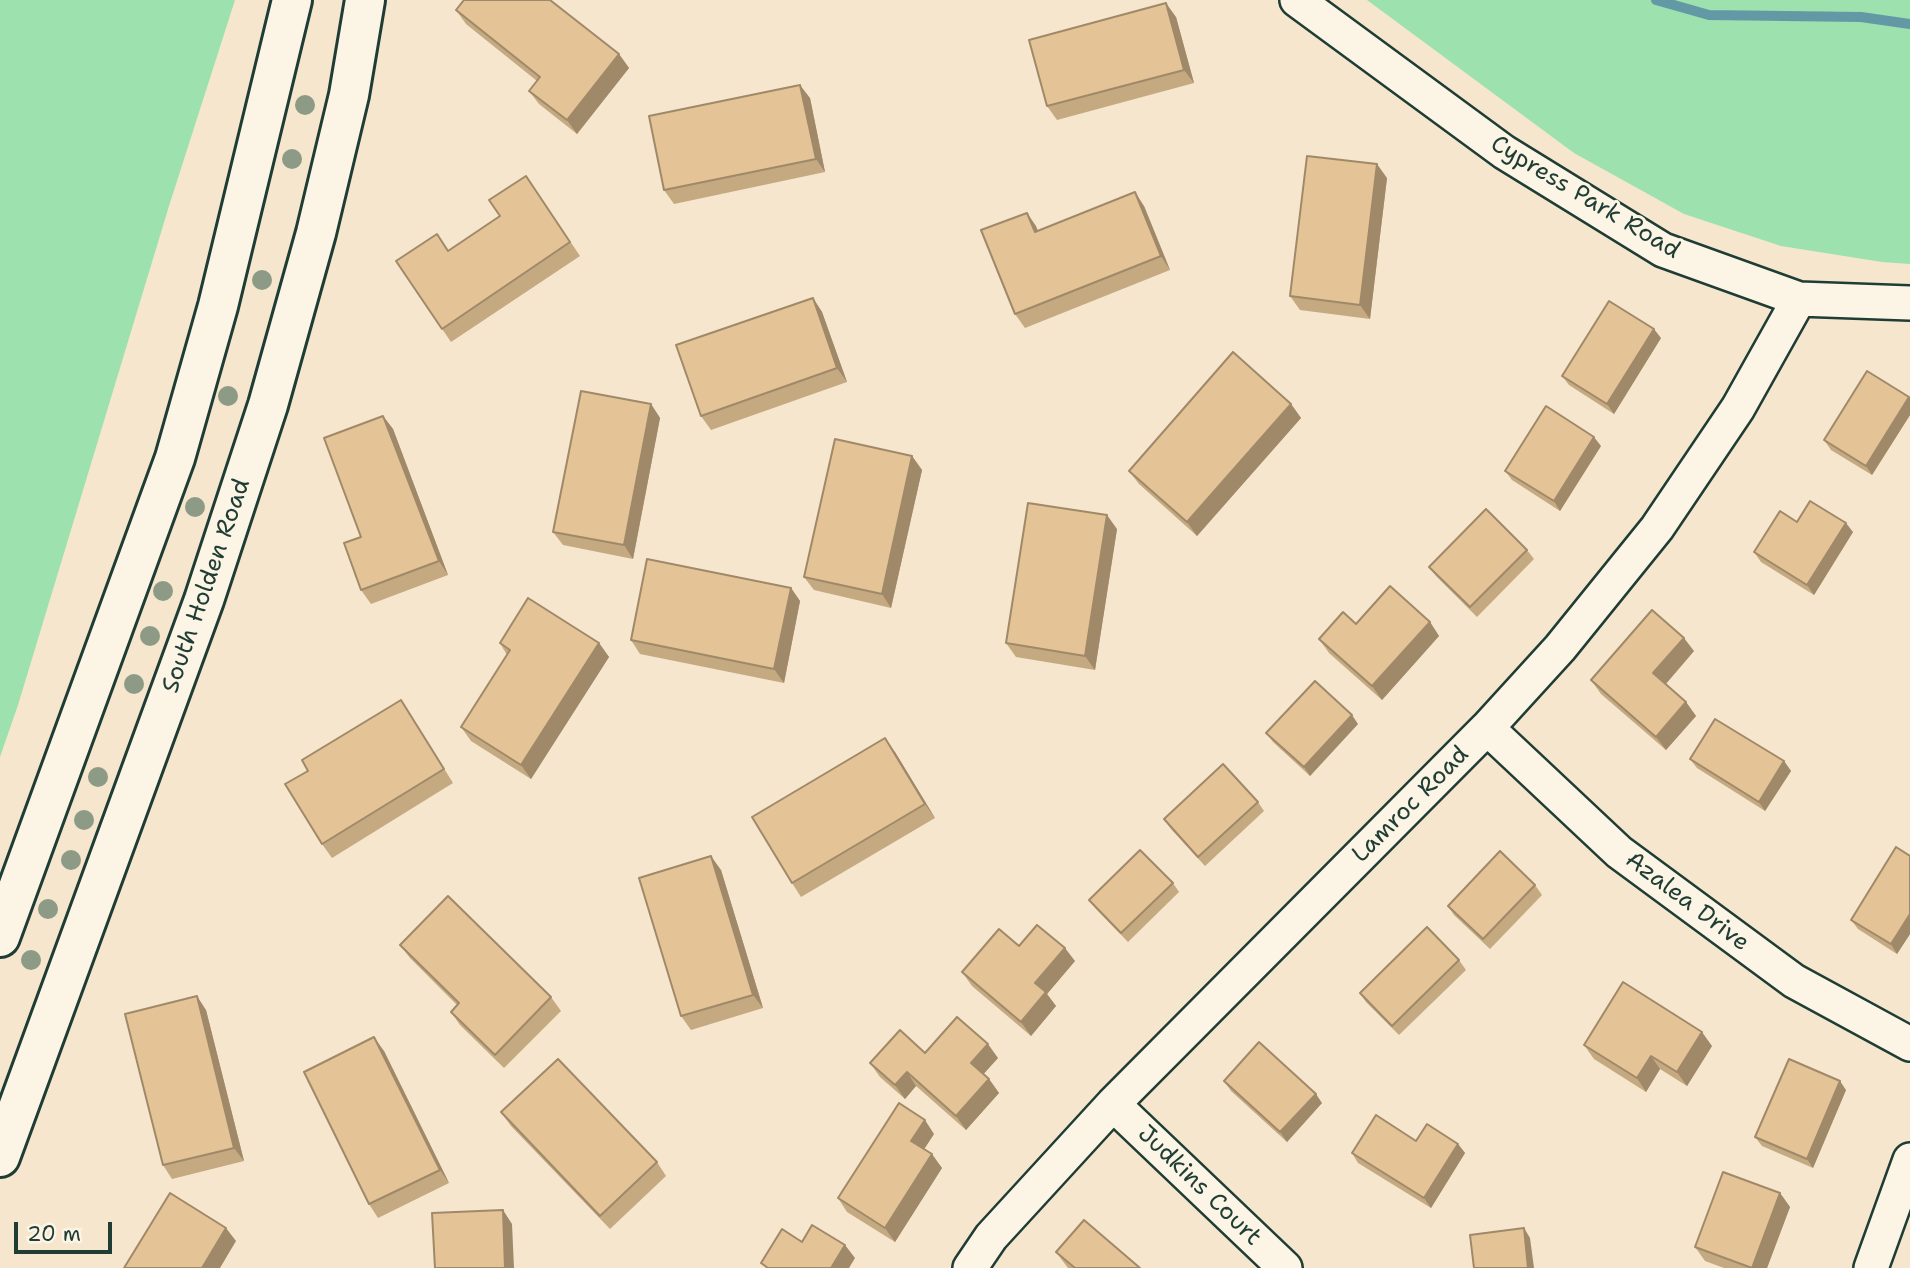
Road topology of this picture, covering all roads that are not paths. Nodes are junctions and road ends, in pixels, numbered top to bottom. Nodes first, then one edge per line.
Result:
1 (292, 0) edge
2 (365, 0) edge
3 (1297, 0) edge
4 (1798, 299) junction
5 (1910, 303) edge
6 (1487, 728) junction
7 (0, 937) edge
8 (1910, 1044) edge
9 (1113, 1104) junction
10 (0, 1157) edge
11 (1910, 1160) edge
12 (970, 1268) edge
13 (1285, 1268) edge
14 (1871, 1268) edge

1 - 7 main road
2 - 10 main road, South Holden Road
3 - 4 street, Cypress Park Road
4 - 5 street, Cypress Park Road
4 - 6 street, Lamroc Road
6 - 8 street, Azalea Drive
6 - 9 street, Lamroc Road
9 - 12 street, Lamroc Road
9 - 13 street, Judkins Court
11 - 14 street

